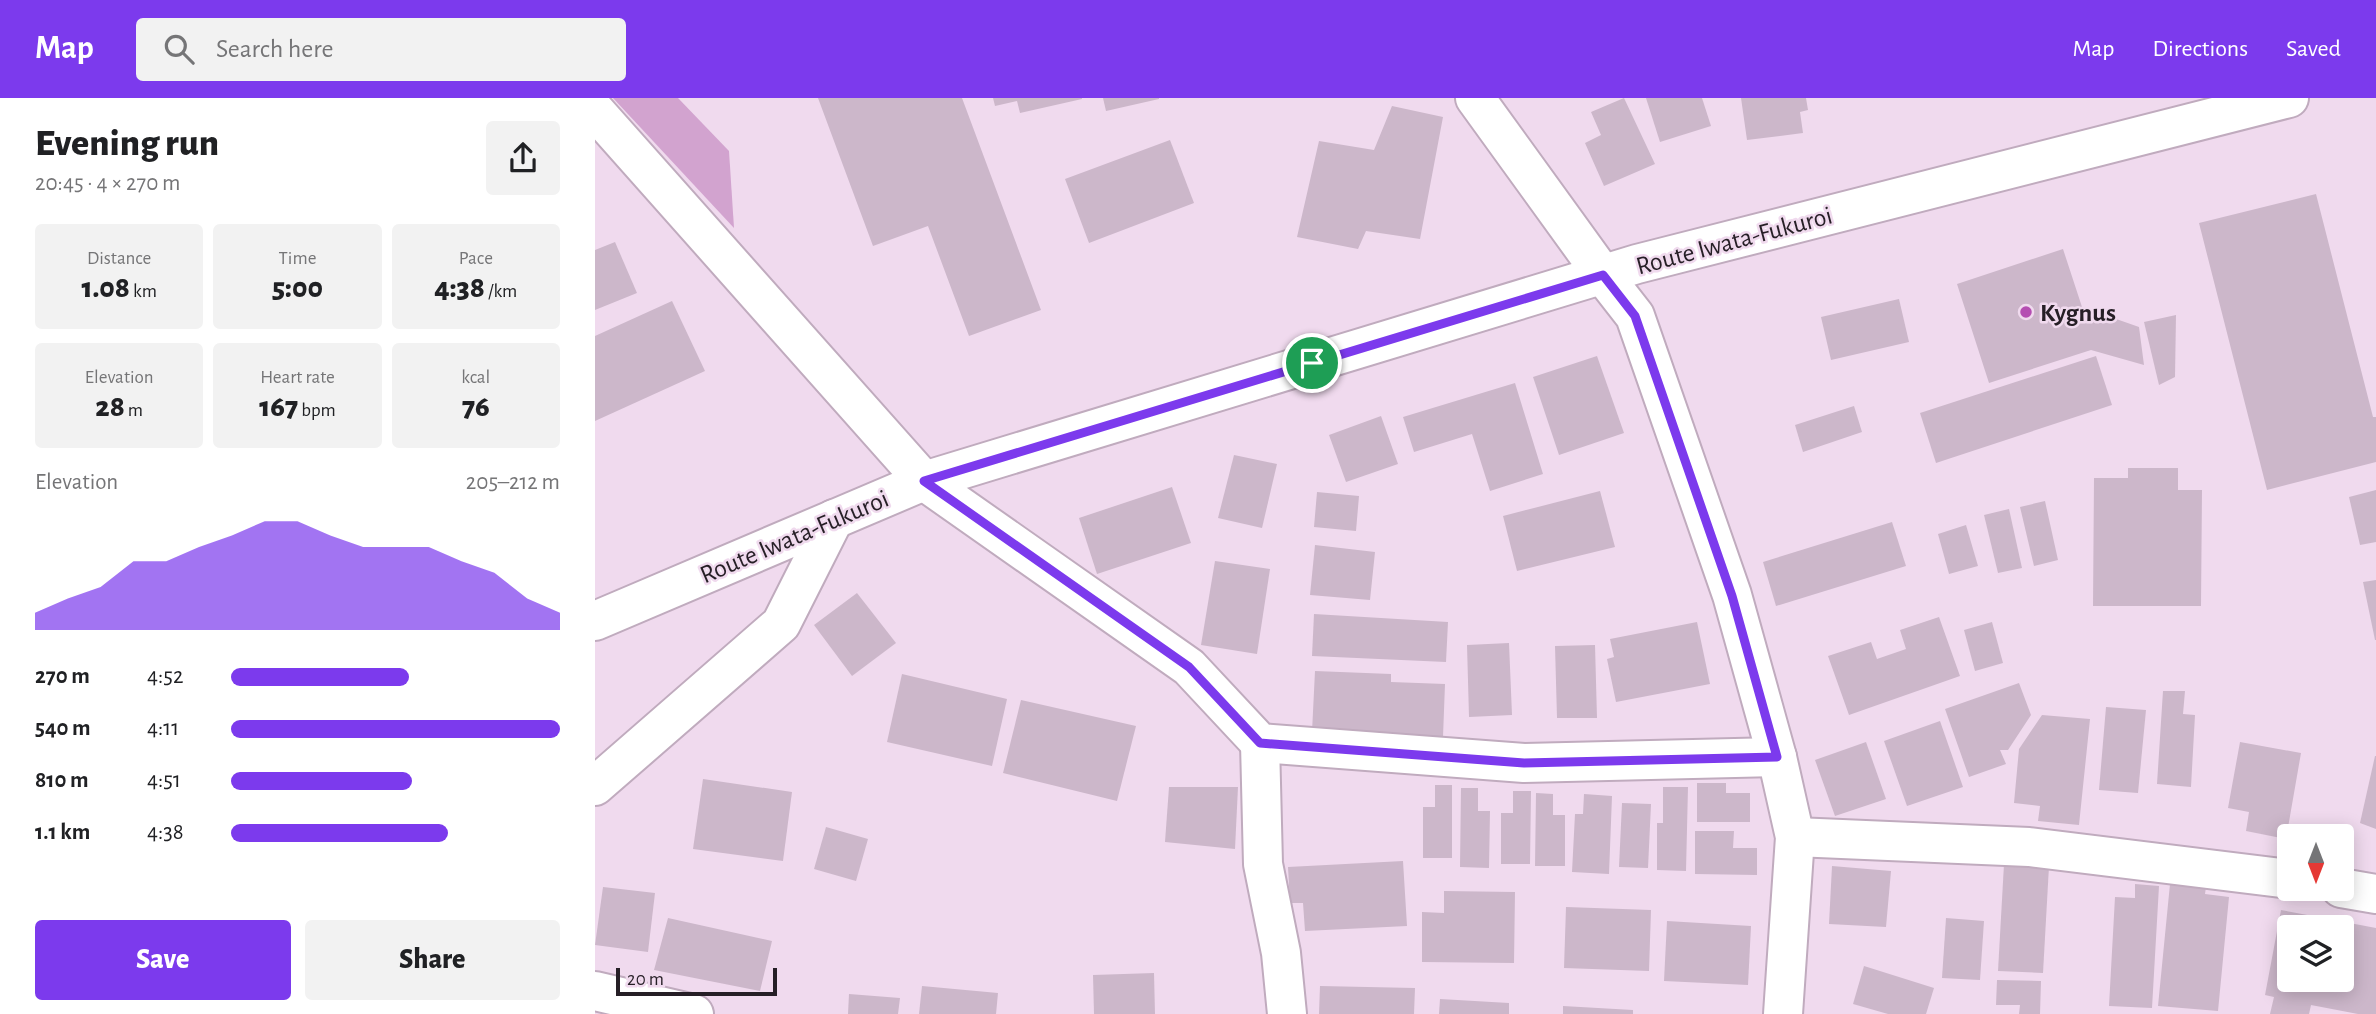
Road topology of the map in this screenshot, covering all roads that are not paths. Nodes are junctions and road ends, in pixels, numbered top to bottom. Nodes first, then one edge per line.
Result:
1 (1475, 98) edge
2 (2289, 98) edge
3 (595, 111) edge
4 (1603, 275) junction
5 (924, 481) junction
6 (834, 519) junction
7 (595, 621) edge
8 (1260, 743) junction
9 (1777, 757) junction
10 (595, 786) edge
11 (1795, 837) junction
12 (2277, 878) edge
13 (2354, 890) edge
14 (2376, 894) edge
15 (595, 991) edge
16 (694, 1014) edge
17 (1287, 1014) edge
18 (1783, 1014) edge

1 - 4 street
2 - 4 street, Route Iwata-Fukuroi
3 - 5 street
4 - 5 street, Route Iwata-Fukuroi
4 - 9 street
5 - 6 street, Route Iwata-Fukuroi
5 - 8 street
6 - 7 street, Route Iwata-Fukuroi
6 - 10 street
8 - 9 street
8 - 17 street
9 - 11 street
11 - 12 street
11 - 18 street
13 - 14 street
15 - 16 street

